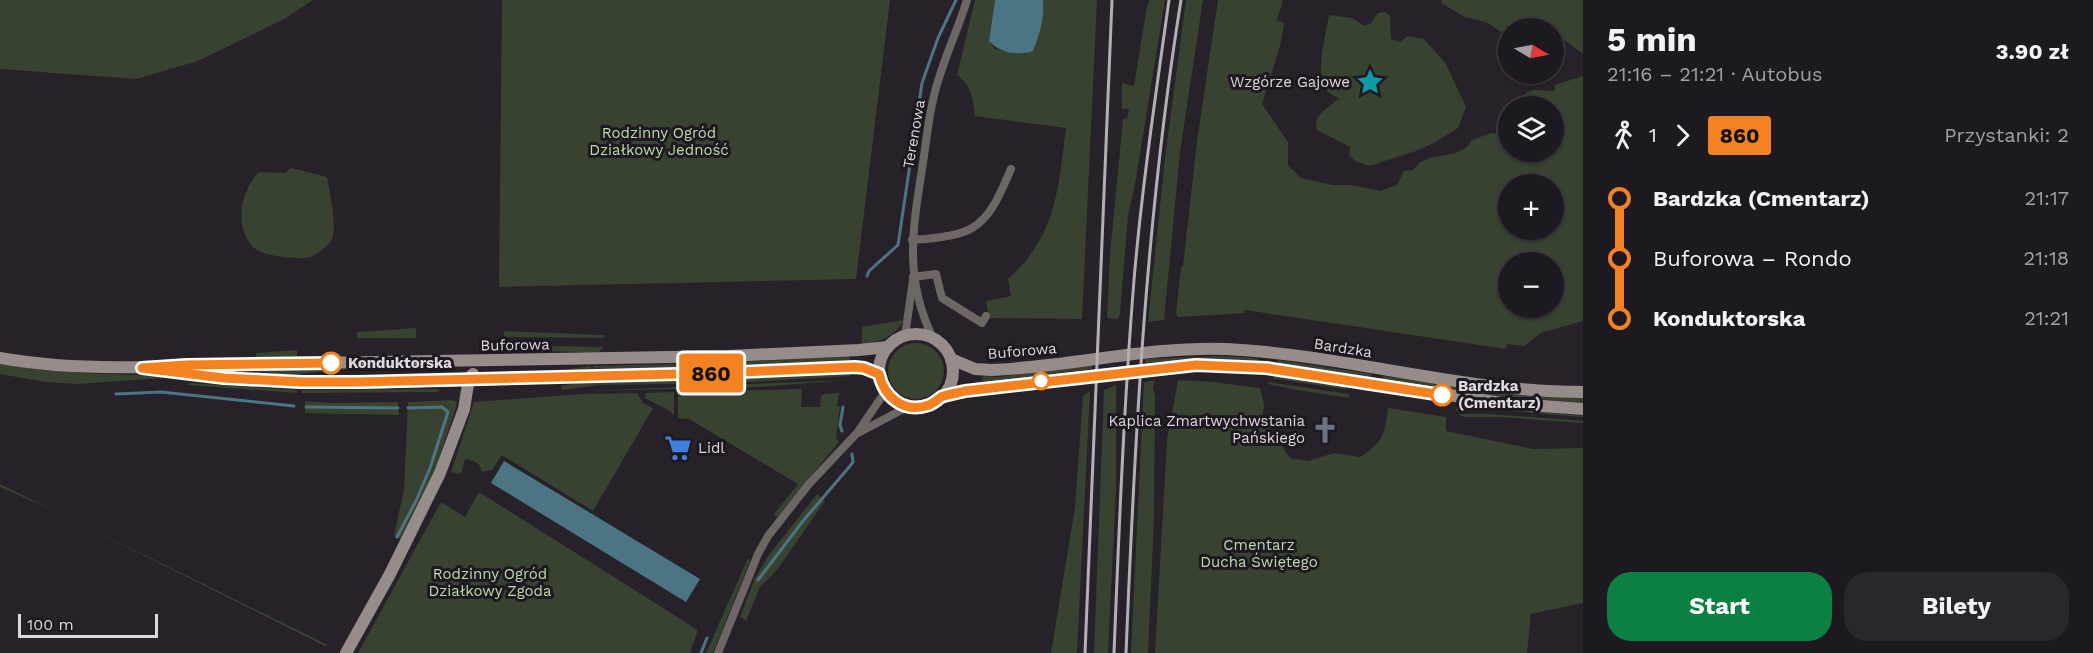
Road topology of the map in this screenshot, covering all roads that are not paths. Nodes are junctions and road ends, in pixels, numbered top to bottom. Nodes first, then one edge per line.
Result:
1 (967, 0) edge
2 (1011, 169) dead end
3 (912, 240) junction
4 (913, 277) junction
5 (987, 316) dead end
6 (905, 336) junction
7 (933, 338) junction
8 (888, 347) junction
9 (0, 358) edge
10 (1097, 358) joint
11 (951, 359) junction
12 (482, 360) junction
13 (457, 361) junction
14 (142, 368) junction
15 (1109, 373) joint
16 (879, 374) junction
17 (469, 378) junction
18 (885, 392) junction
19 (1583, 392) edge
20 (943, 396) junction
21 (907, 406) junction
22 (1583, 409) edge
23 (857, 433) junction
24 (346, 653) edge
25 (718, 653) edge

1 - 3 street, Terenowa
2 - 3 street
3 - 4 street, Terenowa
4 - 5 street
4 - 6 street, Terenowa
4 - 7 street, Terenowa
6 - 7 main road
6 - 8 main road
7 - 11 main road
8 - 12 main road, Buforowa
8 - 16 main road
9 - 14 main road, Buforowa
10 - 11 main road, Buforowa
10 - 19 main road, Bardzka
11 - 20 main road
12 - 13 main road, Buforowa
12 - 17 main road
13 - 14 main road, Buforowa
13 - 17 main road
14 - 17 main road, Buforowa
15 - 20 main road, Buforowa
15 - 22 main road, Bardzka
16 - 17 main road, Buforowa
16 - 18 main road
17 - 24 main road
18 - 21 main road
18 - 23 street
20 - 21 main road
21 - 23 street
23 - 25 street

